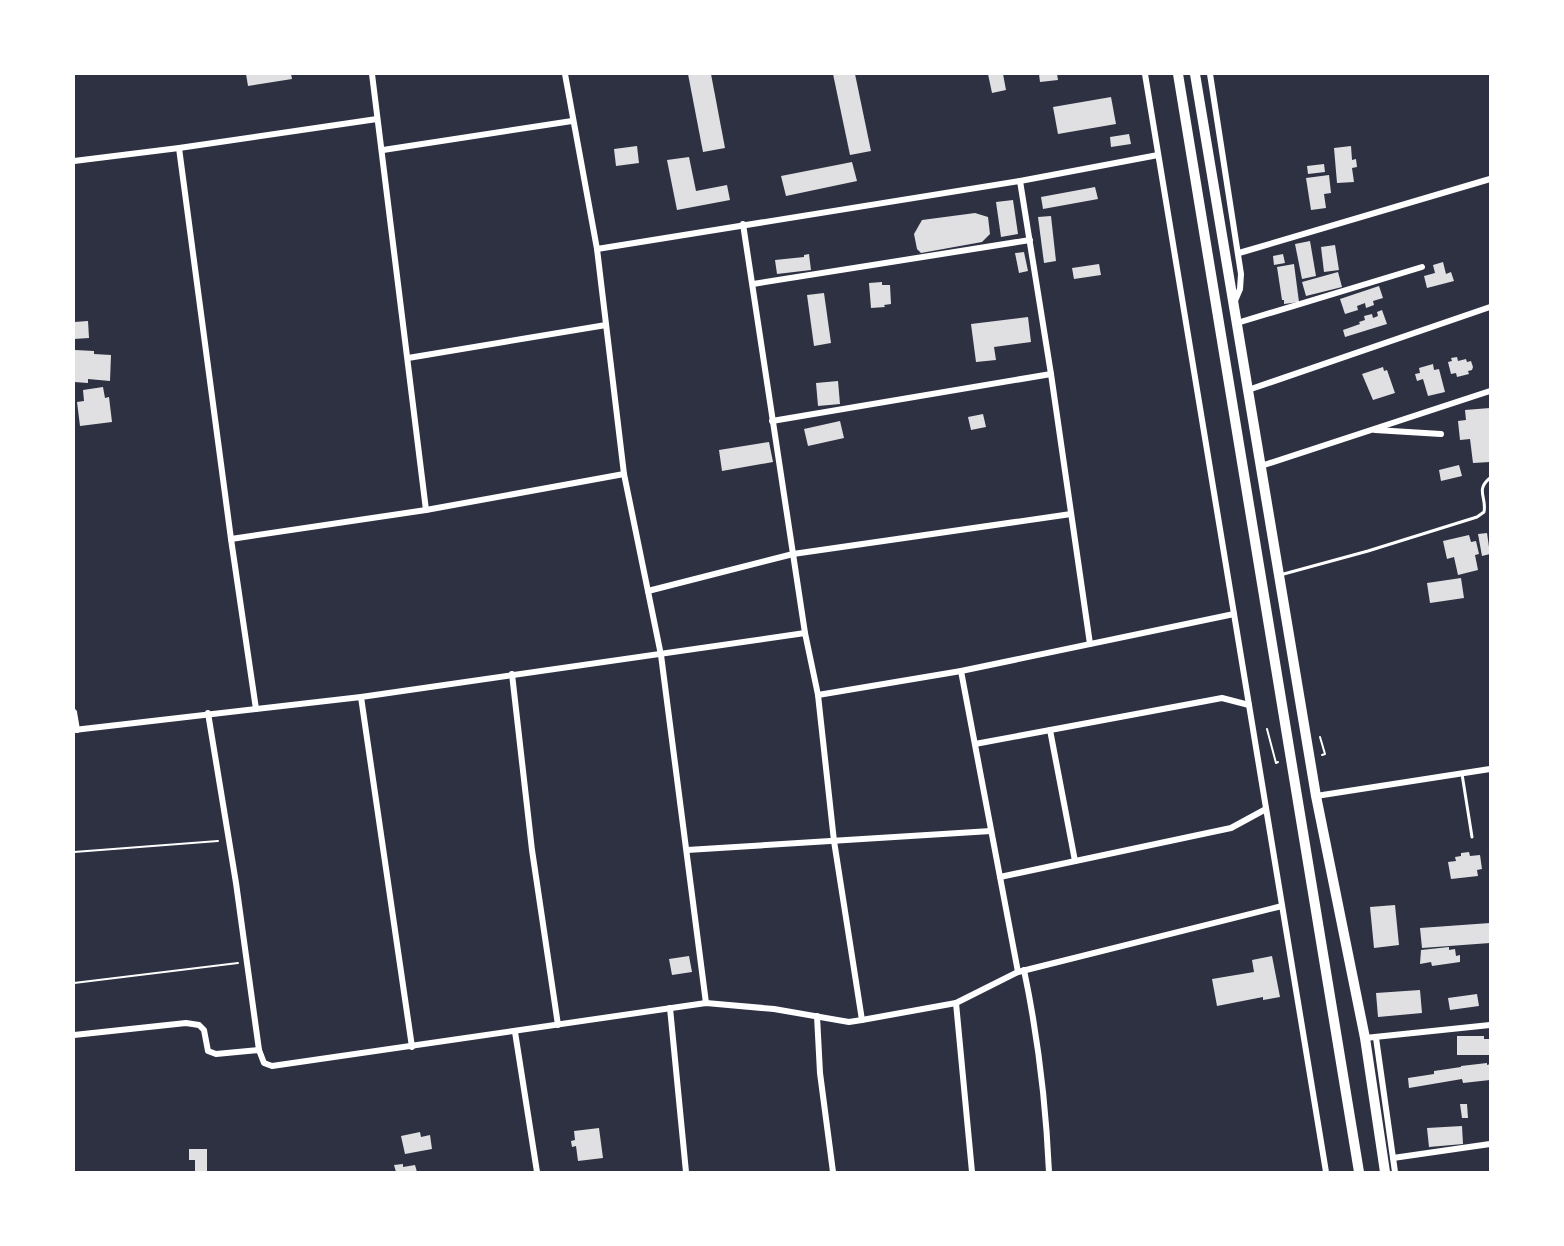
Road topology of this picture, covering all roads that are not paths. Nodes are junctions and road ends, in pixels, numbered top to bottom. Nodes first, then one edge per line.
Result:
1 (372, 74) edge
2 (565, 74) edge
3 (1145, 74) edge
4 (1178, 74) edge
5 (1195, 74) edge
6 (1210, 74) edge
7 (377, 119) junction
8 (572, 121) junction
9 (179, 148) junction
10 (383, 150) junction
11 (1158, 155) junction
12 (74, 161) edge
13 (1491, 179) edge
14 (1020, 180) junction
15 (743, 224) junction
16 (1030, 240) junction
17 (597, 249) junction
18 (1239, 253) junction
19 (1422, 267) dead end
20 (753, 284) junction
21 (1234, 305) junction
22 (1491, 307) edge
23 (1237, 322) junction
24 (606, 325) junction
25 (408, 358) junction
26 (1051, 374) junction
27 (1248, 390) junction
28 (1491, 391) edge
29 (772, 421) junction
30 (1369, 430) junction
31 (1441, 434) dead end
32 (1261, 466) junction
33 (624, 474) junction
34 (1491, 478) edge
35 (426, 510) junction
36 (1071, 514) junction
37 (231, 539) junction
38 (793, 554) junction
39 (1279, 575) junction
40 (648, 591) junction
41 (1234, 614) junction
42 (805, 633) junction
43 (1090, 644) junction
44 (661, 655) junction
45 (961, 671) junction
46 (512, 674) junction
47 (818, 695) junction
48 (362, 697) junction
49 (1249, 705) junction
50 (256, 709) junction
51 (74, 712) edge
52 (208, 713) junction
53 (75, 730) edge
54 (1050, 730) junction
55 (975, 744) junction
56 (1491, 770) edge
57 (1462, 774) junction
58 (1316, 796) junction
59 (1266, 809) junction
60 (991, 831) junction
61 (1472, 837) dead end
62 (834, 841) junction
63 (687, 850) junction
64 (1075, 861) junction
65 (1000, 877) junction
66 (1282, 906) junction
67 (1021, 971) junction
68 (706, 1003) junction
69 (956, 1003) junction
70 (670, 1008) junction
71 (817, 1016) junction
72 (862, 1020) junction
73 (1491, 1024) edge
74 (558, 1025) junction
75 (514, 1032) junction
76 (74, 1035) edge
77 (1370, 1038) junction
78 (412, 1047) junction
79 (259, 1050) junction
80 (1491, 1144) edge
81 (1393, 1158) junction
82 (537, 1173) edge
83 (686, 1173) edge
84 (832, 1173) edge
85 (972, 1173) edge
86 (1049, 1173) edge
87 (1326, 1173) edge
88 (1359, 1173) edge
89 (1385, 1173) edge
90 (1395, 1173) edge

1 - 7 street
2 - 8 street
3 - 11 street
4 - 88 highway
5 - 21 highway
6 - 18 street
7 - 9 street
7 - 10 street
8 - 10 street
8 - 17 street
9 - 12 street
9 - 37 street
10 - 25 street
11 - 14 street
11 - 41 street
13 - 18 street
14 - 15 street
14 - 16 street
15 - 17 street
15 - 20 street
16 - 20 street
16 - 26 street
17 - 24 street
18 - 21 street
19 - 23 street
20 - 29 street
21 - 23 highway
22 - 27 street
23 - 27 highway
24 - 25 street
24 - 33 street
25 - 35 street
26 - 29 street
26 - 36 street
27 - 32 highway
28 - 30 street
29 - 38 street
30 - 31 street
30 - 32 street
32 - 39 highway
33 - 35 street
33 - 40 street
34 - 39 lane
35 - 37 street
36 - 38 street
36 - 43 street
37 - 50 street
38 - 40 street
38 - 42 street
39 - 58 highway
40 - 44 street
41 - 43 street
41 - 49 street
42 - 44 street
42 - 47 street
43 - 45 street
44 - 46 street
44 - 63 street
45 - 47 street
45 - 55 street
46 - 48 street
46 - 74 street
47 - 62 street
48 - 50 street
48 - 78 street
49 - 54 street
49 - 59 street
50 - 52 street
51 - 53 street
52 - 53 street
52 - 79 street
54 - 55 street
54 - 64 street
55 - 60 street
56 - 57 street
57 - 58 street
57 - 61 lane
58 - 77 highway
59 - 64 street
59 - 66 street
60 - 62 street
60 - 65 street
62 - 63 street
62 - 72 street
63 - 68 street
64 - 65 street
65 - 67 street
66 - 67 street
66 - 87 street
67 - 69 street
67 - 86 street
68 - 70 street
68 - 71 street
69 - 72 street
69 - 85 street
70 - 74 street
70 - 83 street
71 - 72 street
71 - 84 street
73 - 77 street
74 - 75 street
75 - 78 street
75 - 82 street
76 - 79 street
77 - 81 street
77 - 89 highway
78 - 79 street
80 - 81 street
81 - 90 street

